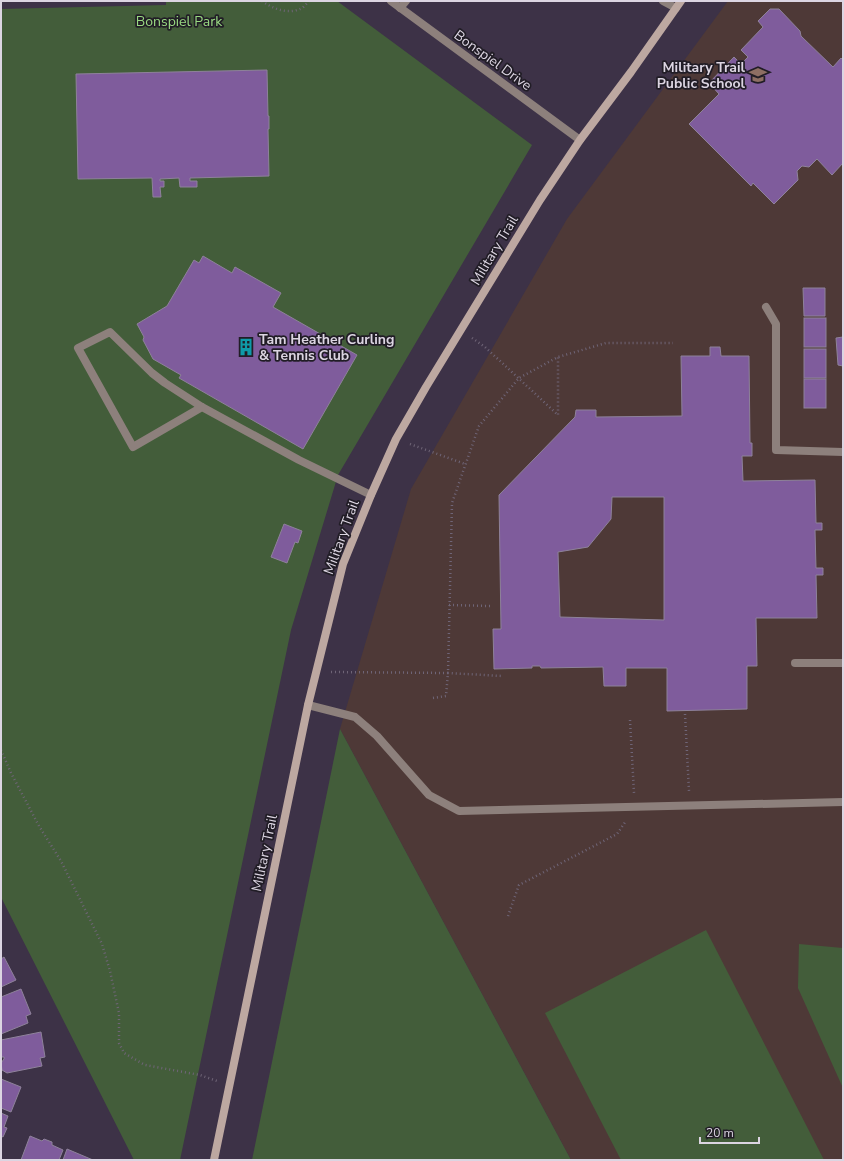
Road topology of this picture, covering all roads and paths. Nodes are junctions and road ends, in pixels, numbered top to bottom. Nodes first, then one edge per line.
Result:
1 (262, 1) edge
2 (309, 1) edge
3 (391, 1) edge
4 (663, 1) edge
5 (403, 4) edge
6 (678, 4) edge
7 (580, 140) junction
8 (766, 307) dead end
9 (461, 330) junction
10 (673, 342) dead end
11 (558, 357) junction
12 (519, 378) junction
13 (202, 406) junction
14 (411, 445) dead end
15 (843, 452) edge
16 (465, 464) junction
17 (371, 495) junction
18 (449, 605) junction
19 (490, 606) dead end
20 (795, 663) dead end
21 (843, 663) edge
22 (316, 671) junction
23 (448, 673) junction
24 (502, 676) dead end
25 (433, 698) dead end
26 (308, 705) junction
27 (685, 714) dead end
28 (630, 720) dead end
29 (1, 750) edge
30 (843, 802) edge
31 (689, 806) junction
32 (635, 807) junction
33 (508, 916) dead end
34 (229, 1085) junction
35 (214, 1160) edge

1 - 2 path
3 - 5 street, Bonspiel Drive
4 - 6 street
5 - 7 street, Bonspiel Drive
6 - 7 street, Military Trail
7 - 9 street, Military Trail
8 - 15 street
9 - 12 path
9 - 17 street, Military Trail
10 - 11 path
11 - 12 path
11 - 12 path
12 - 16 path
13 - 13 street
13 - 17 street
14 - 16 path
16 - 18 path
17 - 22 street, Military Trail
18 - 19 path
18 - 23 path
20 - 21 street
22 - 23 path
22 - 26 street, Military Trail
23 - 24 path
23 - 25 path
26 - 32 street
26 - 34 street, Military Trail
27 - 31 path
28 - 32 path
29 - 34 path
30 - 31 street
31 - 32 street
32 - 33 path
34 - 35 street, Military Trail

